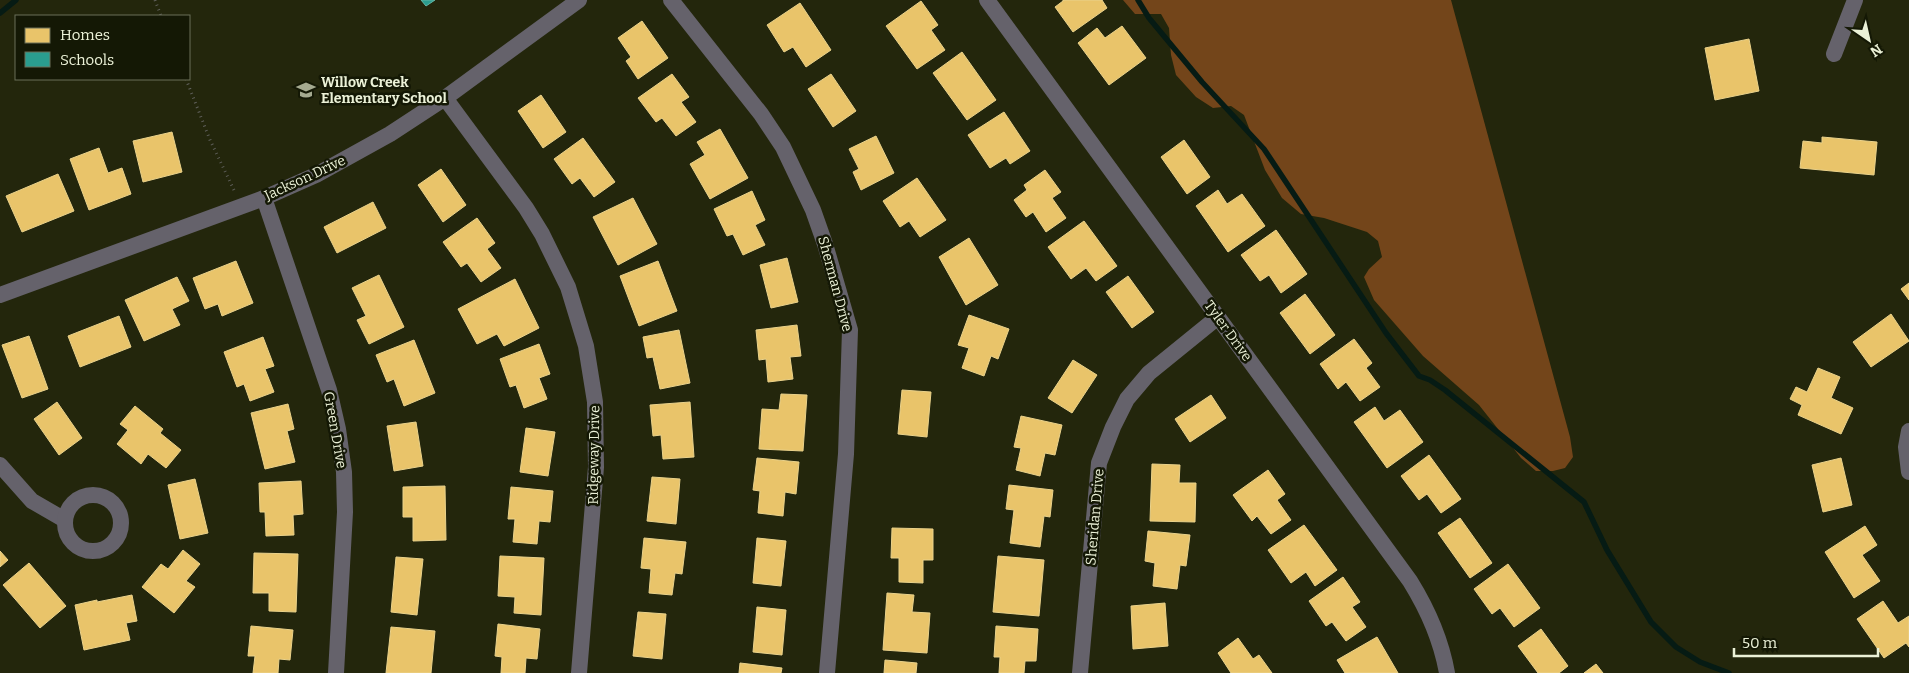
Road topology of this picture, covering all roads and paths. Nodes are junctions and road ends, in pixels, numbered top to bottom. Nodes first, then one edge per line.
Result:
1 (155, 0) edge
2 (579, 0) edge
3 (671, 0) edge
4 (987, 0) edge
5 (1855, 0) edge
6 (161, 15) edge
7 (1834, 54) dead end
8 (186, 80) edge
9 (445, 98) junction
10 (264, 198) junction
11 (241, 206) junction
12 (0, 295) edge
13 (1218, 317) junction
14 (1909, 432) edge
15 (0, 464) edge
16 (1909, 472) edge
17 (65, 520) dead end
18 (336, 673) edge
19 (579, 673) edge
20 (826, 673) edge
21 (1080, 673) edge
22 (1447, 673) edge

1 - 6 path
2 - 9 street, Jackson Drive
3 - 20 street, Sherman Drive
4 - 13 street, Tyler Drive
5 - 7 street
8 - 11 path
9 - 10 street, Jackson Drive
9 - 19 street, Ridgeway Drive
10 - 11 street, Jackson Drive
10 - 18 street, Green Drive
11 - 12 street, Jackson Drive
13 - 21 street, Sheridan Drive
13 - 22 street, Tyler Drive
14 - 16 street
15 - 17 street

